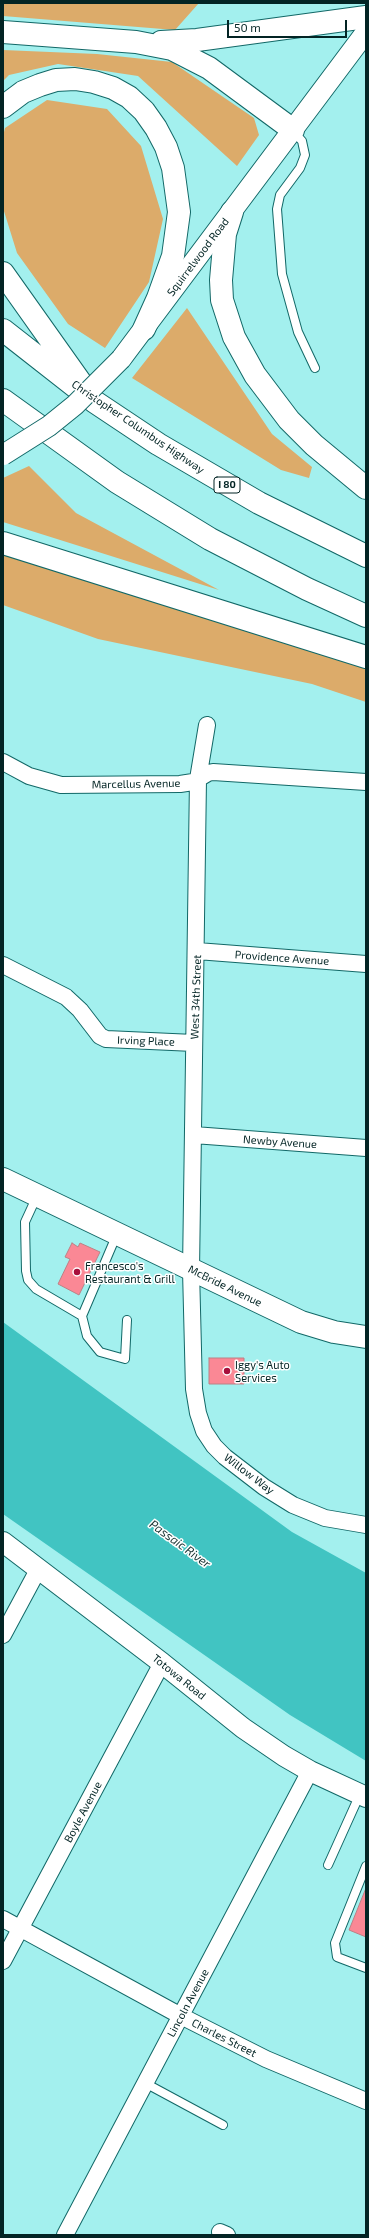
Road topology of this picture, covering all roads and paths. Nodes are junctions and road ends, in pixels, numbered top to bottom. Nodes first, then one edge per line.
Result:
1 (366, 17) edge
2 (3, 32) edge
3 (366, 32) edge
4 (136, 42) junction
5 (3, 107) edge
6 (293, 130) junction
7 (232, 212) junction
8 (3, 273) edge
9 (144, 329) junction
10 (3, 330) edge
11 (315, 368) dead end
12 (3, 400) edge
13 (95, 402) junction
14 (3, 454) edge
15 (366, 488) edge
16 (3, 543) edge
17 (366, 556) edge
18 (366, 616) edge
19 (366, 658) edge
20 (207, 725) dead end
21 (3, 762) edge
22 (198, 779) junction
23 (366, 782) edge
24 (197, 951) junction
25 (366, 964) edge
26 (3, 966) edge
27 (194, 1043) junction
28 (194, 1135) junction
29 (366, 1148) edge
30 (3, 1179) edge
31 (37, 1196) junction
32 (117, 1234) junction
33 (191, 1270) junction
34 (82, 1316) junction
35 (127, 1320) dead end
36 (366, 1337) edge
37 (366, 1525) edge
38 (3, 1542) edge
39 (39, 1568) junction
40 (3, 1635) edge
41 (162, 1663) junction
42 (310, 1771) junction
43 (363, 1796) edge
44 (328, 1865) dead end
45 (366, 1866) edge
46 (3, 1919) edge
47 (20, 1929) junction
48 (3, 1961) edge
49 (366, 1968) edge
50 (181, 2016) junction
51 (145, 2083) junction
52 (366, 2101) edge
53 (223, 2125) dead end
54 (65, 2235) edge

1 - 4 main road
2 - 4 main road
3 - 6 street, Squirrelwood Road
4 - 6 main road
5 - 9 main road
6 - 7 street, Squirrelwood Road
6 - 11 lane
7 - 9 street, Squirrelwood Road
7 - 15 main road
8 - 13 main road
9 - 14 street, Squirrelwood Road, bridge
10 - 13 main road, Christopher Columbus Highway / I 80
12 - 18 main road
13 - 17 main road, Christopher Columbus Highway / I 80
16 - 19 main road
20 - 22 street, West 34th Street
21 - 22 street, Marcellus Avenue
22 - 23 street, Marcellus Avenue
22 - 24 street, West 34th Street
24 - 25 street, Providence Avenue
24 - 27 street, West 34th Street
26 - 27 street, Irving Place
27 - 28 street, West 34th Street
28 - 29 street, Newby Avenue
28 - 33 street, West 34th Street
30 - 31 main road, McBride Avenue
31 - 32 main road, McBride Avenue
31 - 34 lane
32 - 33 main road, McBride Avenue
32 - 34 lane
33 - 36 main road, McBride Avenue
33 - 37 street, Willow Way
34 - 35 lane
38 - 39 street, Totowa Road
39 - 40 street
39 - 41 street, Totowa Road
41 - 42 street, Totowa Road
41 - 47 street, Boyle Avenue
42 - 43 street, Totowa Road
42 - 50 street, Lincoln Avenue
43 - 44 lane
45 - 49 lane
46 - 47 street, Charles Street
47 - 48 street, Boyle Avenue
47 - 50 street, Charles Street
50 - 51 street, Lincoln Avenue
50 - 52 street, Charles Street
51 - 53 lane
51 - 54 street, Lincoln Avenue

